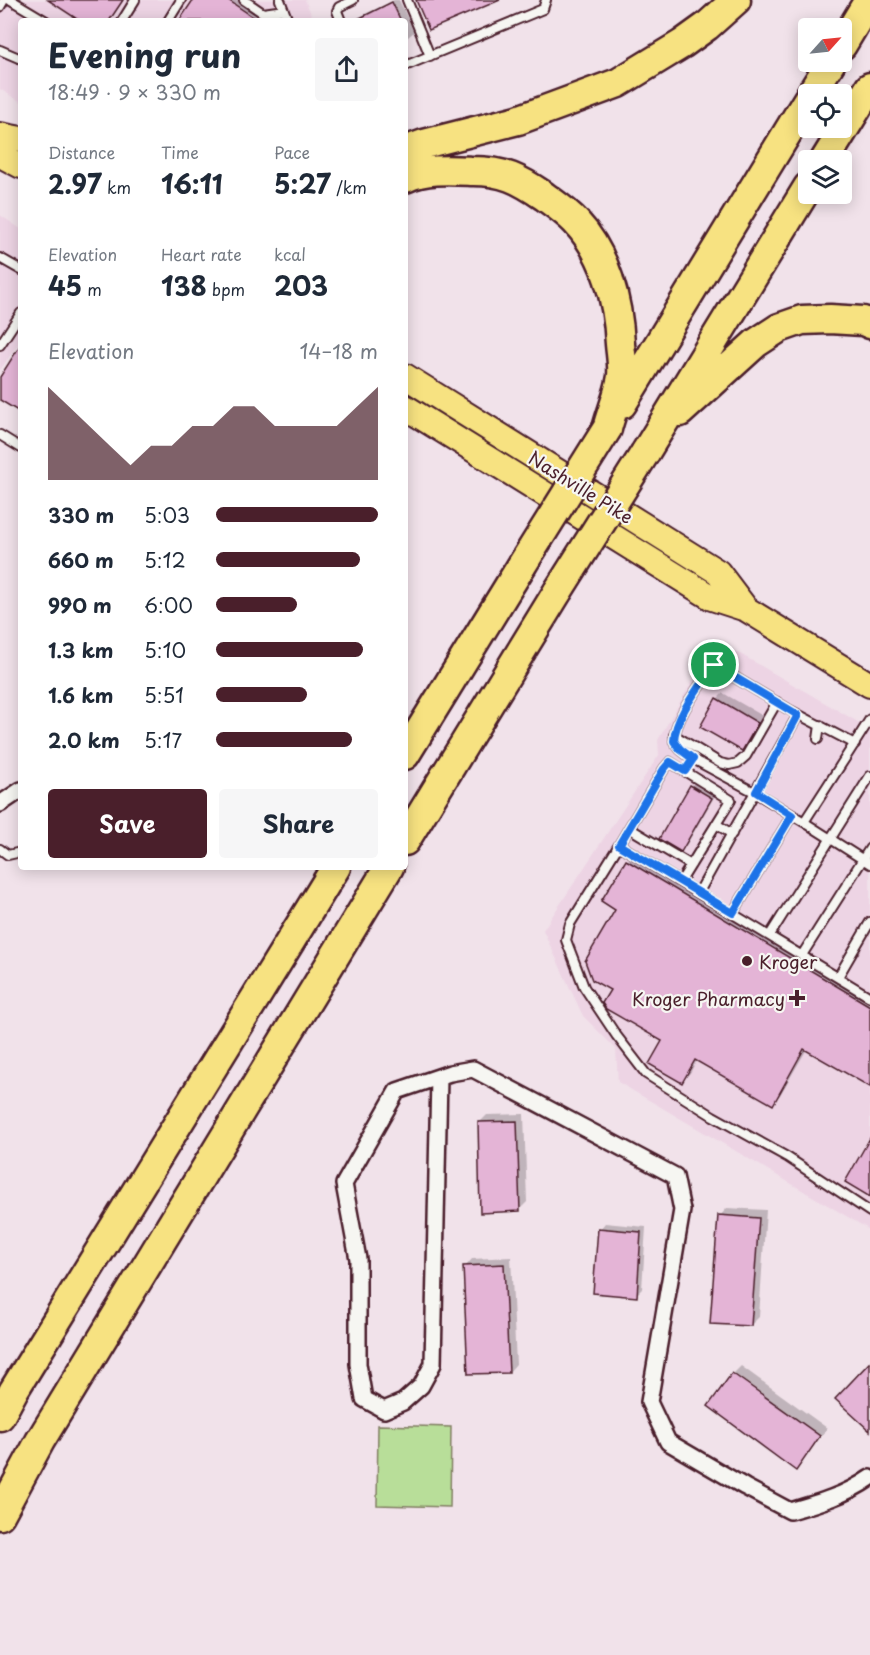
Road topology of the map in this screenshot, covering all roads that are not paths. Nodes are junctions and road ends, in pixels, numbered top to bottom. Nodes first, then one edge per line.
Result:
1 (4, 0) edge
2 (11, 0) edge
3 (135, 0) edge
4 (181, 0) edge
5 (244, 0) edge
6 (280, 0) edge
7 (353, 0) edge
8 (407, 0) edge
9 (546, 0) edge
10 (736, 0) edge
11 (869, 0) edge
12 (0, 7) edge
13 (284, 9) junction
14 (40, 18) edge
15 (125, 18) edge
16 (170, 18) edge
17 (287, 18) edge
18 (340, 18) edge
19 (852, 28) edge
20 (0, 50) edge
21 (430, 56) junction
22 (18, 58) edge
23 (408, 65) edge
24 (870, 87) edge
25 (798, 115) edge
26 (0, 135) edge
27 (18, 138) edge
28 (408, 150) edge
29 (831, 150) edge
30 (0, 151) edge
31 (18, 164) edge
32 (408, 177) edge
33 (798, 203) edge
34 (1, 262) edge
35 (18, 269) edge
36 (18, 320) edge
37 (870, 324) edge
38 (0, 345) edge
39 (408, 378) edge
40 (408, 409) edge
41 (607, 429) junction
42 (0, 435) edge
43 (651, 443) junction
44 (18, 446) edge
45 (746, 609) junction
46 (870, 685) edge
47 (777, 702) junction
48 (798, 715) junction
49 (870, 719) edge
50 (820, 725) junction
51 (674, 735) junction
52 (818, 739) dead end
53 (855, 744) junction
54 (408, 750) edge
55 (693, 759) junction
56 (685, 771) junction
57 (870, 776) edge
58 (18, 792) edge
59 (756, 792) junction
60 (0, 804) edge
61 (792, 815) junction
62 (804, 822) junction
63 (716, 824) junction
64 (629, 828) junction
65 (732, 834) junction
66 (408, 836) edge
67 (830, 839) junction
68 (619, 845) junction
69 (870, 848) edge
70 (0, 849) edge
71 (18, 853) edge
72 (862, 859) junction
73 (870, 864) edge
74 (691, 865) junction
75 (334, 870) edge
76 (387, 870) edge
77 (681, 881) junction
78 (699, 892) junction
79 (733, 913) junction
80 (870, 922) edge
81 (770, 935) junction
82 (802, 955) junction
83 (838, 977) junction
84 (870, 997) edge
85 (439, 1077) junction
86 (870, 1212) edge
87 (0, 1416) edge
88 (870, 1479) edge
89 (0, 1515) edge

1 - 12 lane
2 - 14 lane
3 - 15 lane
4 - 16 lane
5 - 13 lane
6 - 13 lane
7 - 18 lane
8 - 21 lane
9 - 21 lane
10 - 28 highway
11 - 19 highway
13 - 17 lane
20 - 22 lane
21 - 23 lane
24 - 29 highway
25 - 41 highway
26 - 27 main road
30 - 31 main road
32 - 41 highway
33 - 43 highway
34 - 35 lane
36 - 38 lane
37 - 43 highway
39 - 45 main road, Nashville Pike
40 - 45 main road, Nashville Pike
41 - 54 highway, bridge
42 - 44 lane
43 - 66 highway, bridge
45 - 46 main road, Nashville Pike
47 - 48 lane
47 - 51 lane
47 - 51 lane
48 - 50 lane
48 - 59 lane
49 - 53 lane
50 - 52 lane
50 - 53 lane
51 - 55 lane
53 - 62 lane
55 - 56 lane
55 - 59 lane
56 - 63 lane
56 - 64 lane
57 - 67 lane
58 - 60 street
59 - 61 lane
59 - 65 lane
61 - 62 lane
61 - 79 lane
62 - 67 lane
63 - 65 lane
63 - 74 lane
64 - 68 lane
64 - 74 lane
65 - 78 lane
67 - 72 lane
67 - 81 lane
68 - 77 lane
68 - 86 lane
69 - 72 lane
70 - 71 lane
72 - 73 lane
72 - 82 lane
74 - 77 lane
75 - 87 highway
76 - 89 highway
77 - 78 lane
78 - 79 lane
79 - 81 lane
80 - 83 lane
81 - 82 lane
82 - 83 lane
83 - 84 lane
85 - 85 street
85 - 88 street

